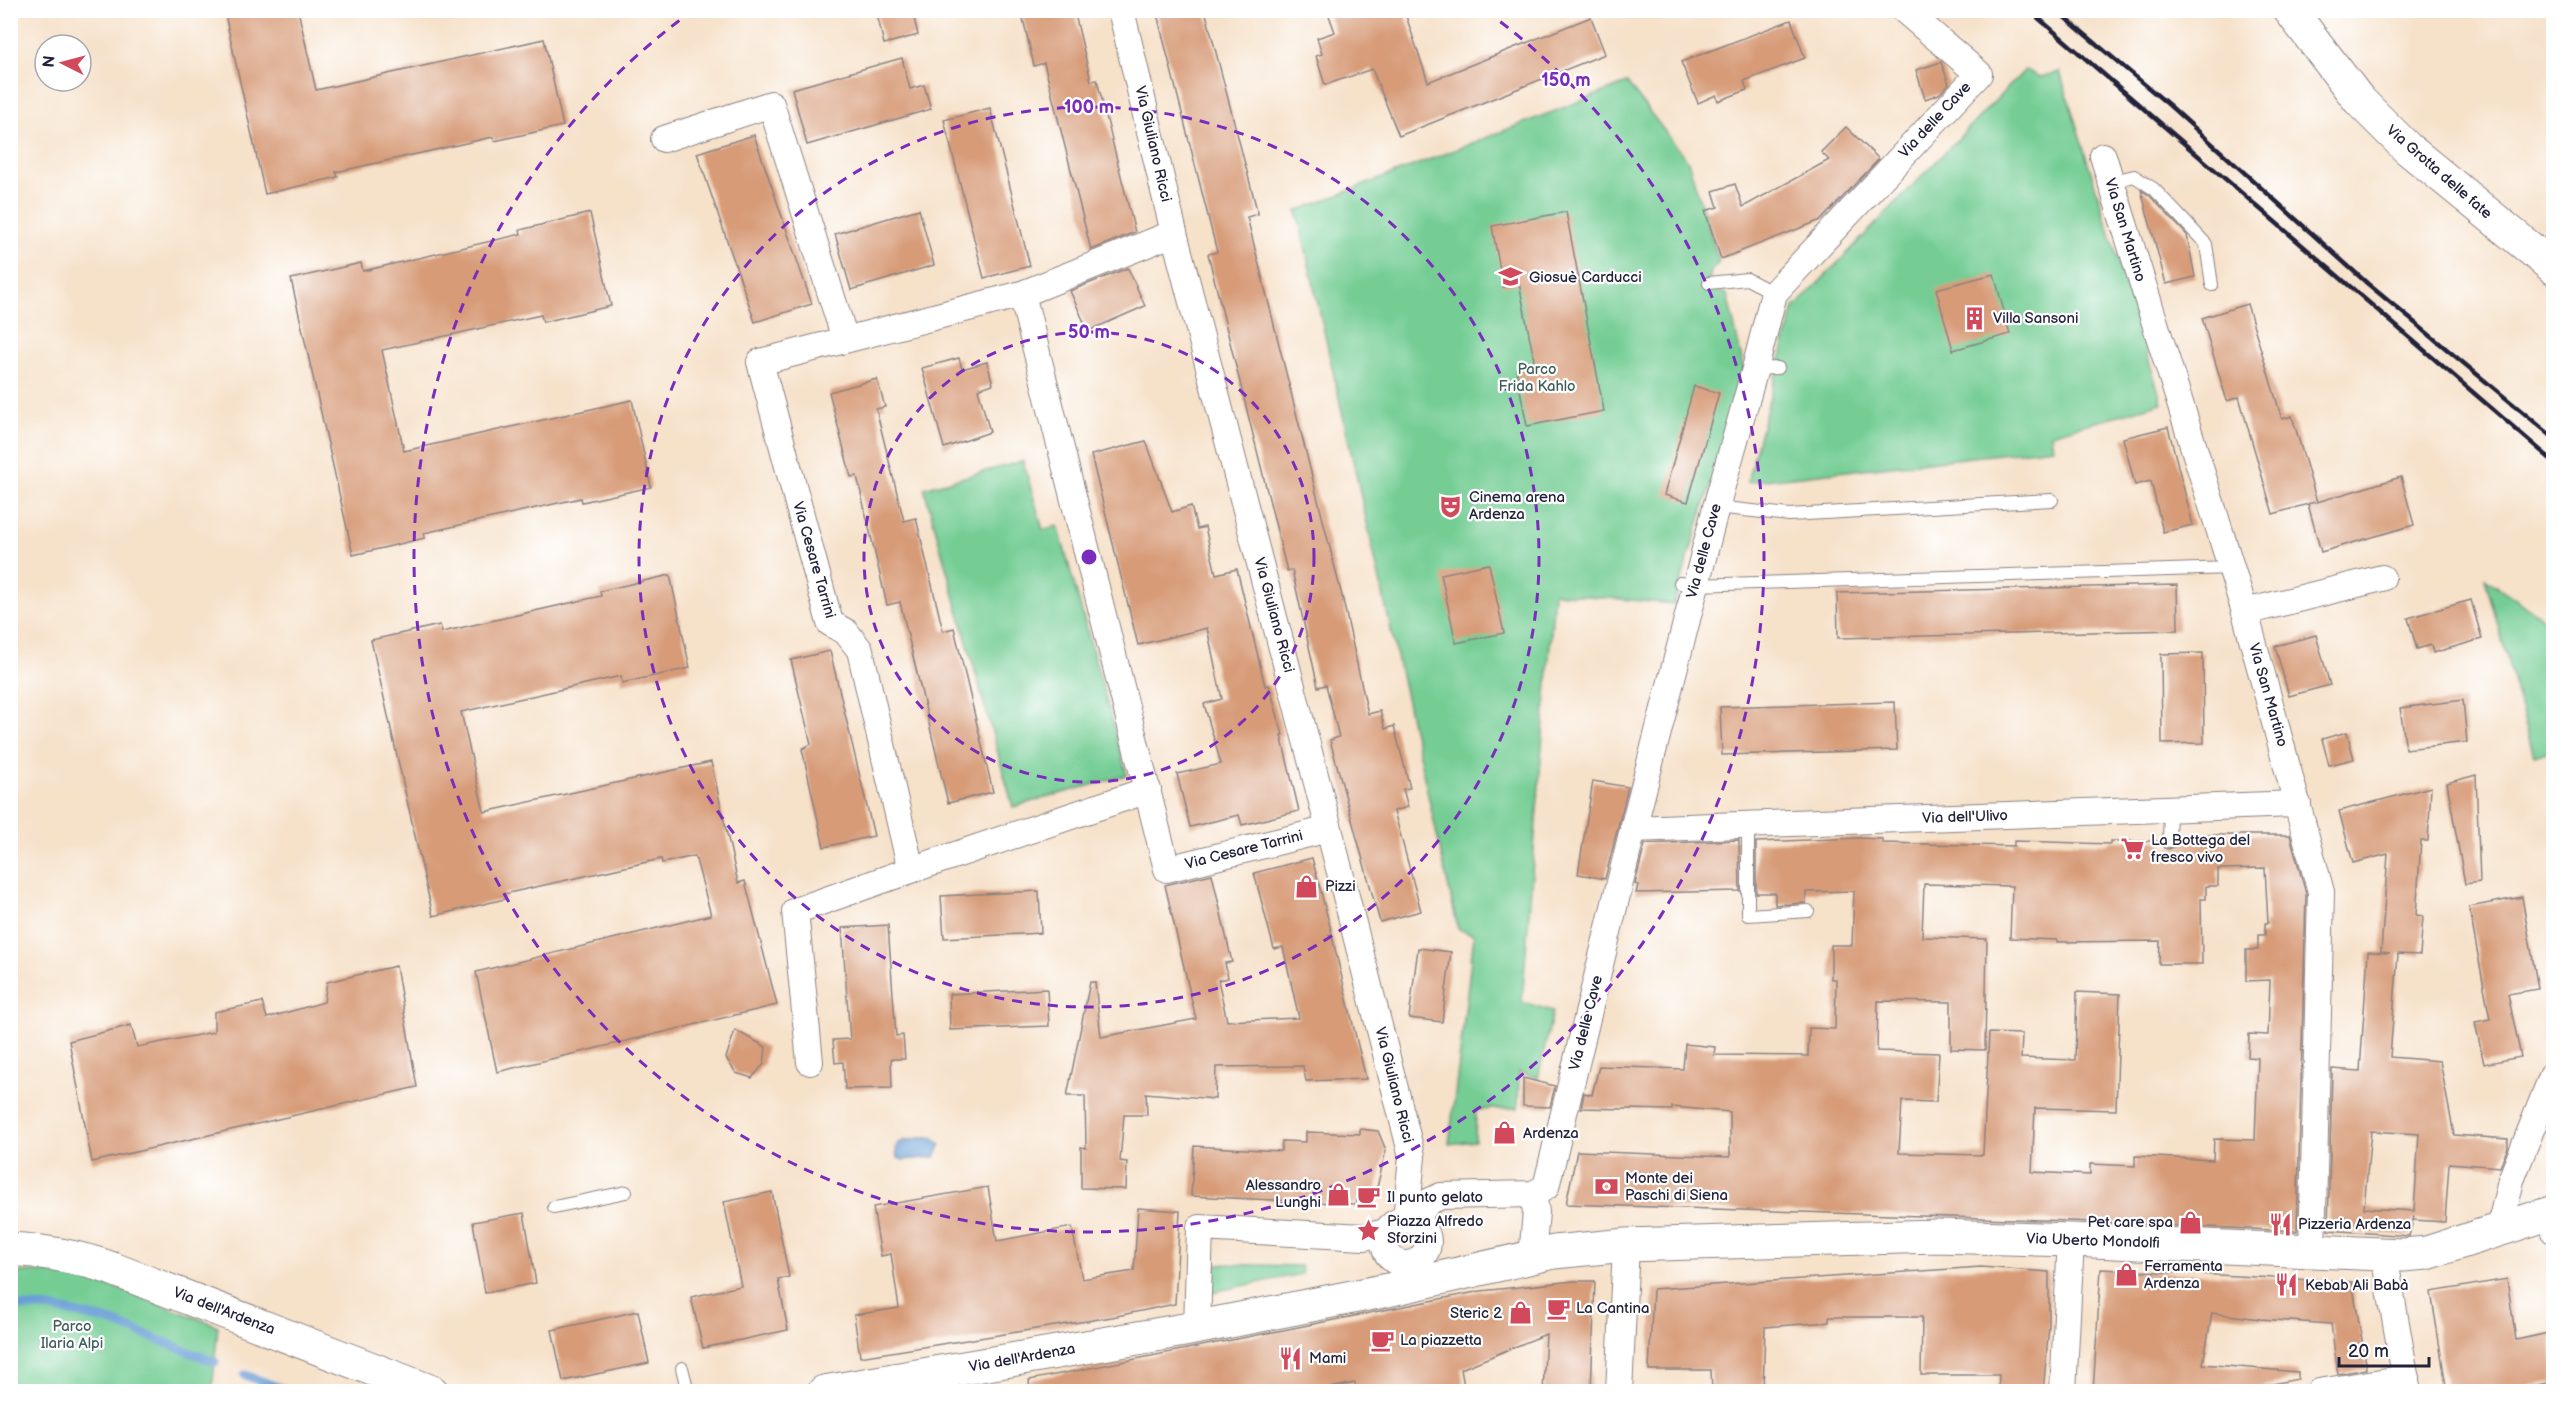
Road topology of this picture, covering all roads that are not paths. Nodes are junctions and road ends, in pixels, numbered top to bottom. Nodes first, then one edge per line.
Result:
1 (1121, 10) edge
2 (1904, 10) edge
3 (2290, 10) edge
4 (664, 139) dead end
5 (2103, 156) dead end
6 (2110, 182) junction
7 (1174, 233) junction
8 (2553, 268) edge
9 (1709, 283) dead end
10 (2212, 285) dead end
11 (1774, 293) junction
12 (1022, 294) junction
13 (845, 339) junction
14 (2052, 500) dead end
15 (1716, 507) junction
16 (2232, 568) junction
17 (2382, 578) dead end
18 (1688, 584) junction
19 (2245, 612) junction
20 (1148, 790) junction
21 (2298, 804) junction
22 (2170, 809) junction
23 (1748, 825) junction
24 (1329, 829) junction
25 (1633, 829) junction
26 (2169, 841) dead end
27 (911, 870) junction
28 (1808, 911) dead end
29 (810, 1062) dead end
30 (2553, 1074) edge
31 (627, 1192) dead end
32 (1535, 1203) junction
33 (554, 1207) dead end
34 (2550, 1222) edge
35 (1402, 1224) junction
36 (2499, 1232) junction
37 (2071, 1240) junction
38 (1626, 1245) junction
39 (10, 1250) edge
40 (2312, 1251) junction
41 (1543, 1254) junction
42 (2384, 1255) junction
43 (1390, 1258) junction
44 (1428, 1269) junction
45 (1388, 1290) junction
46 (1190, 1329) junction
47 (682, 1368) dead end
48 (2407, 1385) edge
49 (432, 1392) edge
50 (688, 1392) edge
51 (824, 1392) edge
52 (1619, 1392) edge
53 (2063, 1392) edge
54 (2319, 1392) edge

1 - 7 street, Via Giuliano Ricci
2 - 11 street, Via delle Cave
3 - 8 main road, Via Grotta delle fate
4 - 13 street
5 - 6 street, Via San Martino
6 - 10 lane
6 - 16 street, Via San Martino
7 - 12 street, Via Cesare Tarrini
7 - 24 street, Via Giuliano Ricci
9 - 11 lane
11 - 15 street, Via delle Cave
12 - 13 street, Via Cesare Tarrini
12 - 20 street, Via Cesare Tarrini
13 - 27 street, Via Cesare Tarrini
14 - 15 lane
15 - 18 street, Via delle Cave
16 - 18 lane
16 - 19 street, Via San Martino
17 - 19 street
18 - 25 street, Via delle Cave
19 - 21 street, Via San Martino
20 - 24 street, Via Cesare Tarrini
20 - 27 street
21 - 22 street, Via dell'Ulivo
21 - 40 street, Via San Martino
22 - 23 street, Via dell'Ulivo
22 - 26 lane
23 - 25 street, Via dell'Ulivo
23 - 28 lane
24 - 35 street, Via Giuliano Ricci
25 - 32 street, Via delle Cave
27 - 29 street
30 - 36 street
31 - 33 lane
32 - 35 street
32 - 41 street
34 - 36 main road, Via Uberto Mondolfi
35 - 43 street, Via Giuliano Ricci
35 - 44 street
35 - 46 street
36 - 42 main road, Via Uberto Mondolfi
37 - 38 main road, Via Uberto Mondolfi
37 - 40 main road, Via Uberto Mondolfi
37 - 53 street
38 - 41 main road
38 - 52 street
39 - 49 main road, Via dell'Ardenza
40 - 42 main road, Via Uberto Mondolfi
41 - 44 main road
42 - 48 street
43 - 44 street
43 - 45 street
44 - 45 main road
45 - 46 main road
46 - 51 main road, Via dell'Ardenza
47 - 50 lane
48 - 54 street

